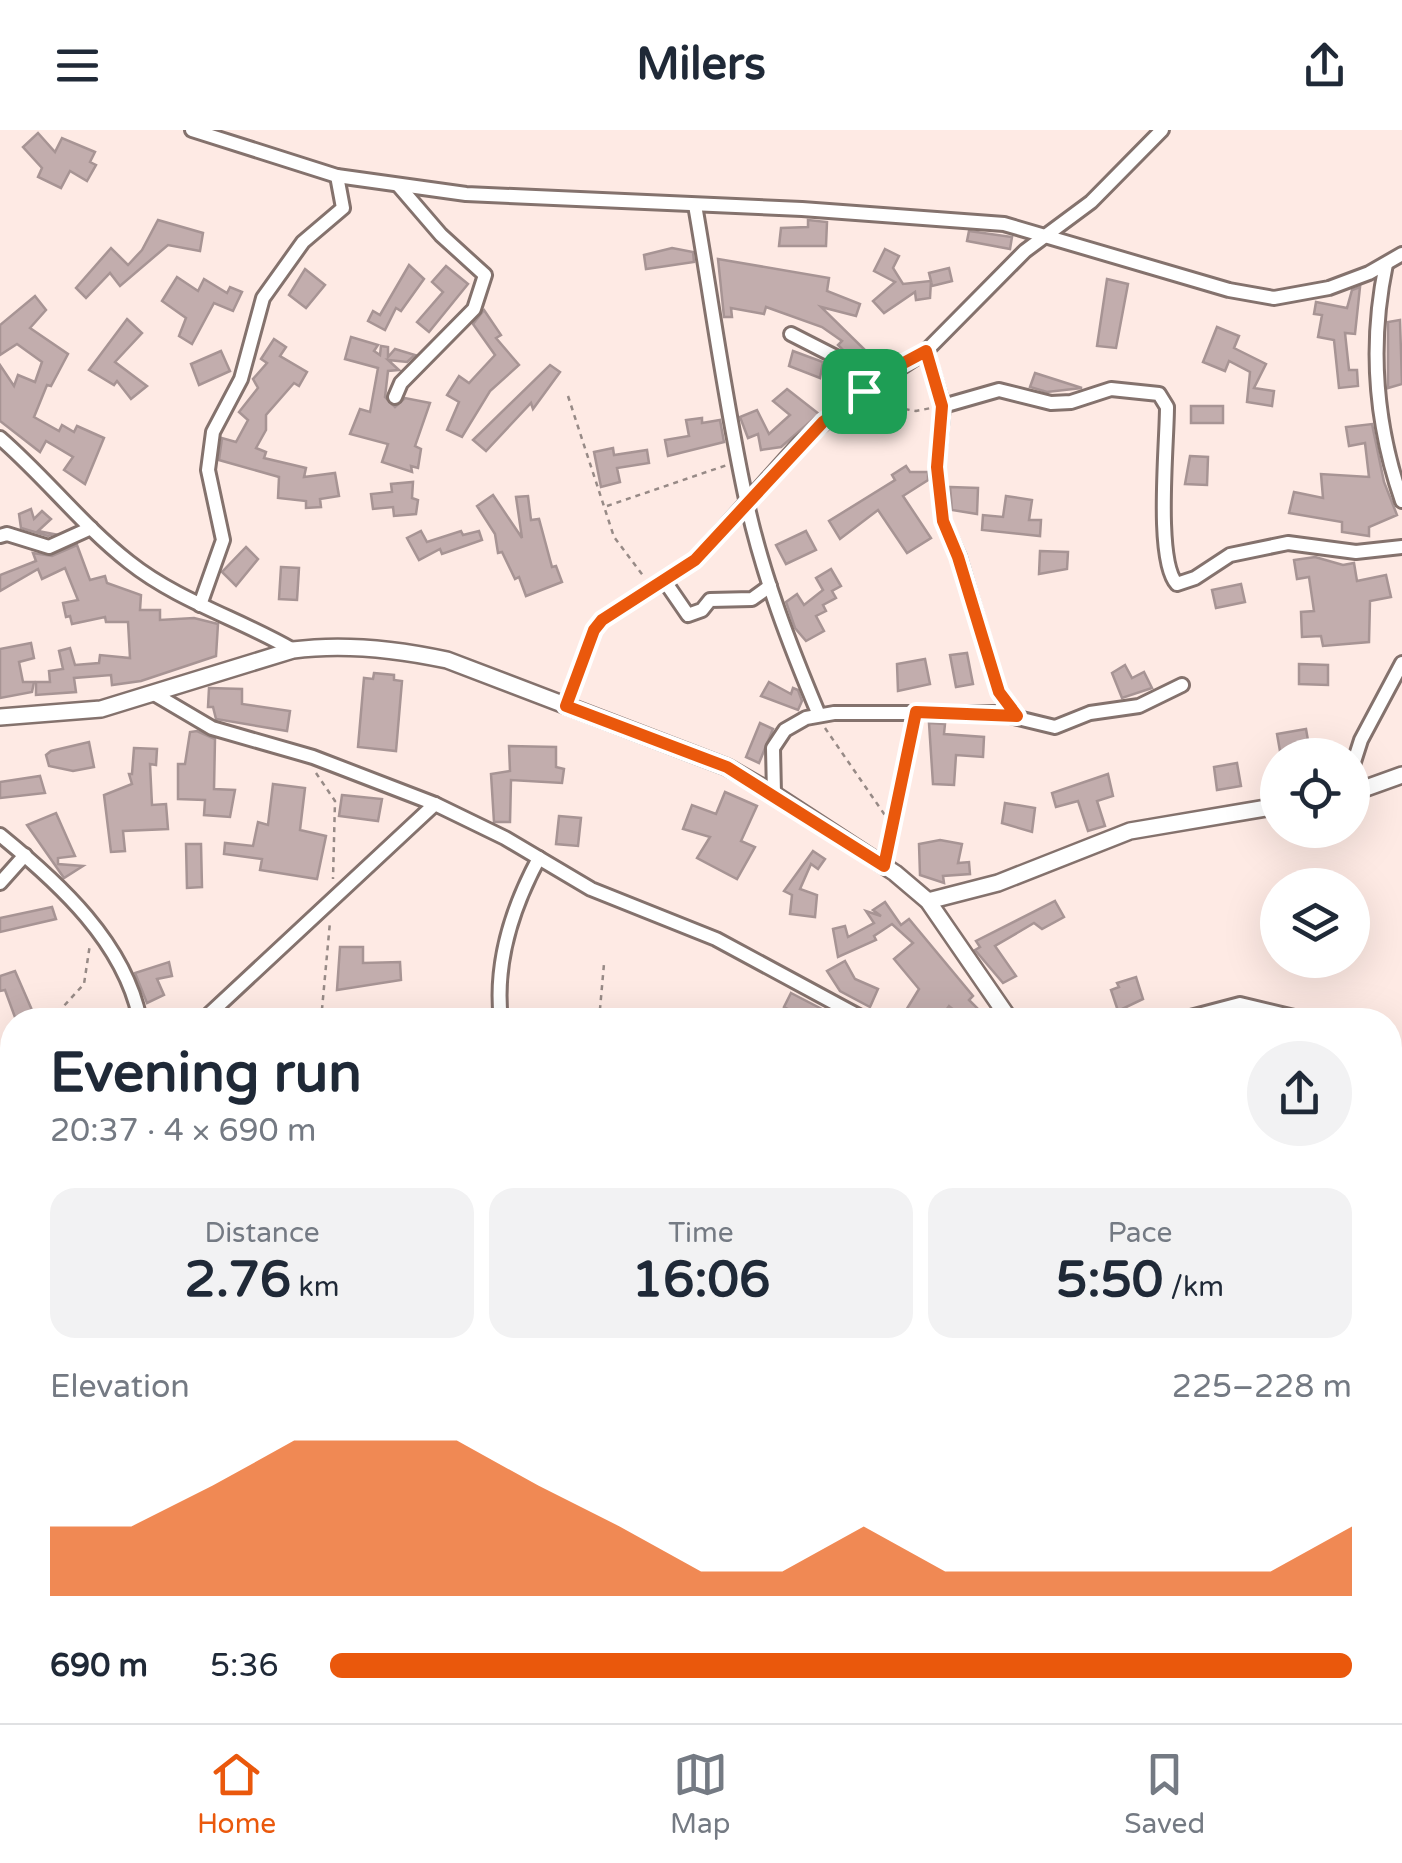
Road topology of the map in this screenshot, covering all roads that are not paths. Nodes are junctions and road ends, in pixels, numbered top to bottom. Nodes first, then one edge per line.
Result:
1 (192, 130) edge
2 (1162, 130) edge
3 (338, 176) junction
4 (398, 184) junction
5 (695, 205) junction
6 (1046, 237) junction
7 (1402, 254) edge
8 (1386, 264) junction
9 (791, 334) dead end
10 (926, 351) junction
11 (864, 391) junction
12 (395, 397) dead end
13 (942, 406) junction
14 (0, 438) edge
15 (1402, 501) edge
16 (747, 502) junction
17 (91, 528) junction
18 (0, 536) edge
19 (1402, 547) edge
20 (660, 586) junction
21 (770, 586) junction
22 (200, 605) junction
23 (294, 650) junction
24 (1402, 663) edge
25 (1182, 685) dead end
26 (156, 695) junction
27 (566, 706) junction
28 (819, 715) junction
29 (1017, 716) junction
30 (0, 717) edge
31 (1363, 738) edge
32 (1402, 775) edge
33 (1370, 787) edge
34 (774, 794) junction
35 (435, 804) junction
36 (1260, 809) edge
37 (0, 835) edge
38 (25, 856) junction
39 (539, 858) junction
40 (0, 882) edge
41 (928, 901) junction
42 (136, 1008) edge
43 (217, 1008) edge
44 (500, 1008) edge
45 (846, 1008) edge
46 (1002, 1008) edge
47 (1225, 1008) edge
48 (1257, 1008) edge

1 - 3 street
2 - 6 street
3 - 4 street
3 - 22 street
4 - 5 street
4 - 12 street
5 - 6 street
5 - 16 street
6 - 8 street
6 - 10 street
7 - 8 street
8 - 15 street
9 - 11 street
10 - 11 street
10 - 13 street
11 - 16 street
13 - 19 street
13 - 29 street
14 - 17 street
16 - 20 street
16 - 21 street
17 - 18 street
17 - 22 street
20 - 21 street
20 - 27 street
21 - 28 street
22 - 23 street
23 - 26 street
23 - 27 street
24 - 31 street
25 - 29 street
26 - 30 street
26 - 35 street
27 - 34 street
28 - 29 street
28 - 34 street
32 - 33 street
34 - 41 street
35 - 39 street
35 - 43 street
36 - 41 street
37 - 38 street
38 - 40 street
38 - 42 street
39 - 44 street
39 - 45 street
41 - 46 street
47 - 48 street

